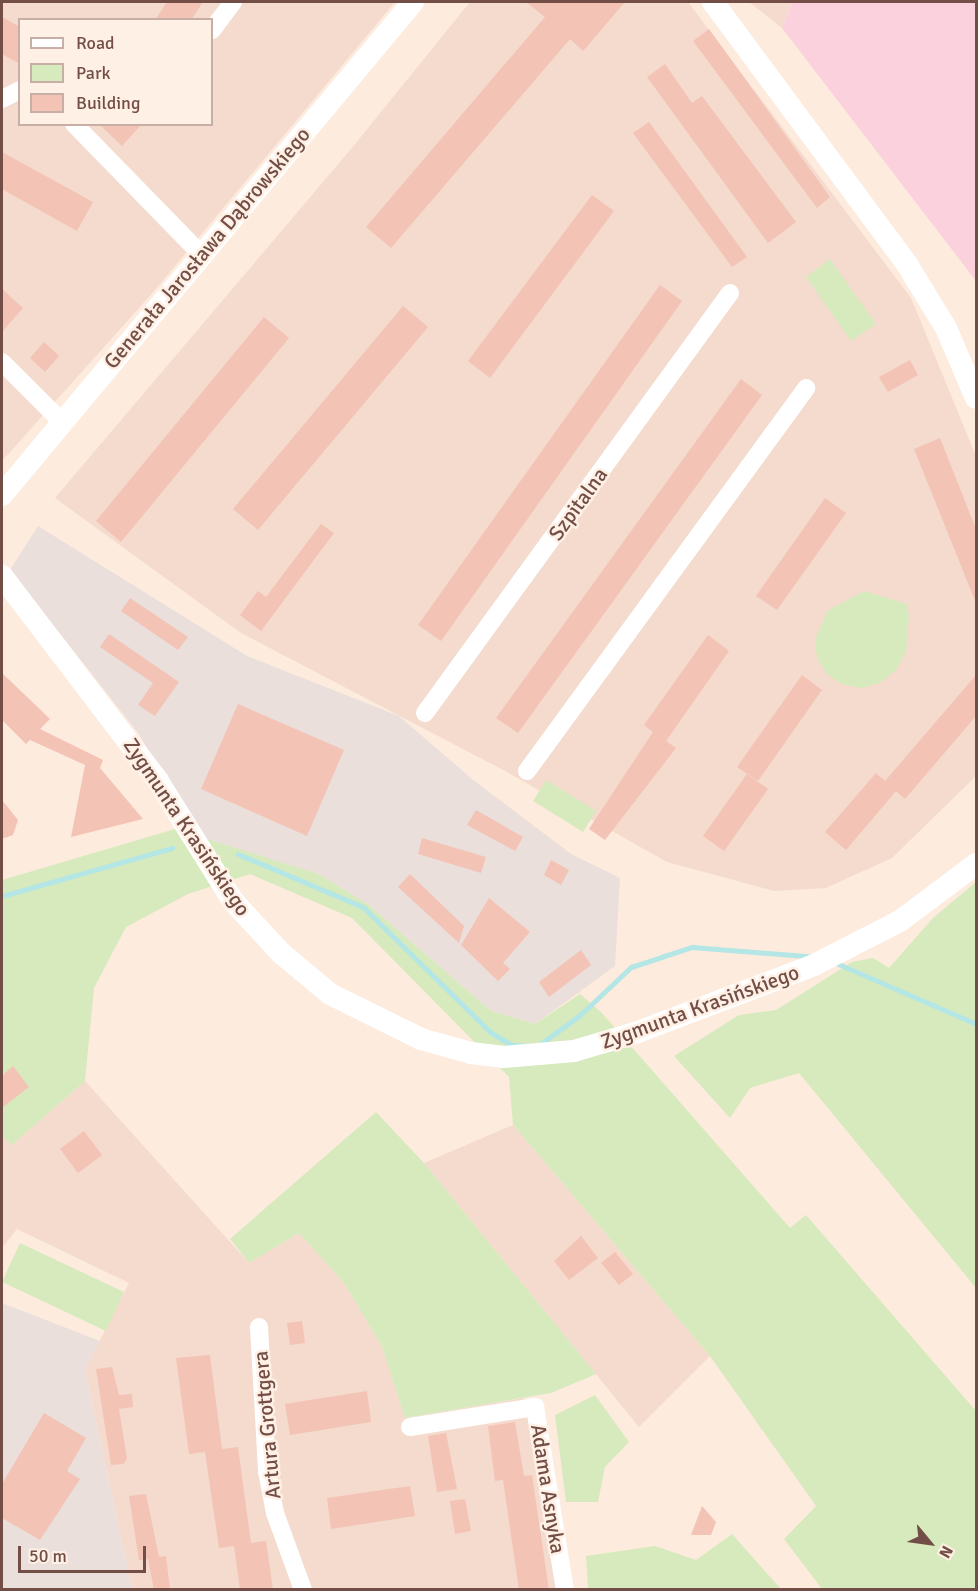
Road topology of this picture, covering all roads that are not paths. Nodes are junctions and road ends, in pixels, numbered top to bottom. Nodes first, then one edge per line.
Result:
1 (233, 2) edge
2 (413, 2) edge
3 (713, 2) edge
4 (213, 29) edge
5 (18, 91) edge
6 (2, 99) edge
7 (76, 126) edge
8 (201, 254) junction
9 (730, 293) dead end
10 (2, 362) edge
11 (806, 388) dead end
12 (976, 398) edge
13 (62, 422) junction
14 (2, 495) edge
15 (2, 576) edge
16 (425, 713) dead end
17 (527, 771) dead end
18 (976, 864) edge
19 (259, 1327) dead end
20 (410, 1427) dead end
21 (303, 1590) edge
22 (565, 1590) edge

1 - 4 street
2 - 8 street, Generała Jarosława Dąbrowskiego
3 - 12 street
5 - 6 street
7 - 8 street
8 - 13 street, Generała Jarosława Dąbrowskiego
9 - 16 street, Szpitalna
10 - 13 street
11 - 17 street
13 - 14 street, Generała Jarosława Dąbrowskiego
15 - 18 street, Zygmunta Krasińskiego
19 - 21 street, Artura Grottgera
20 - 22 street, Adama Asnyka

